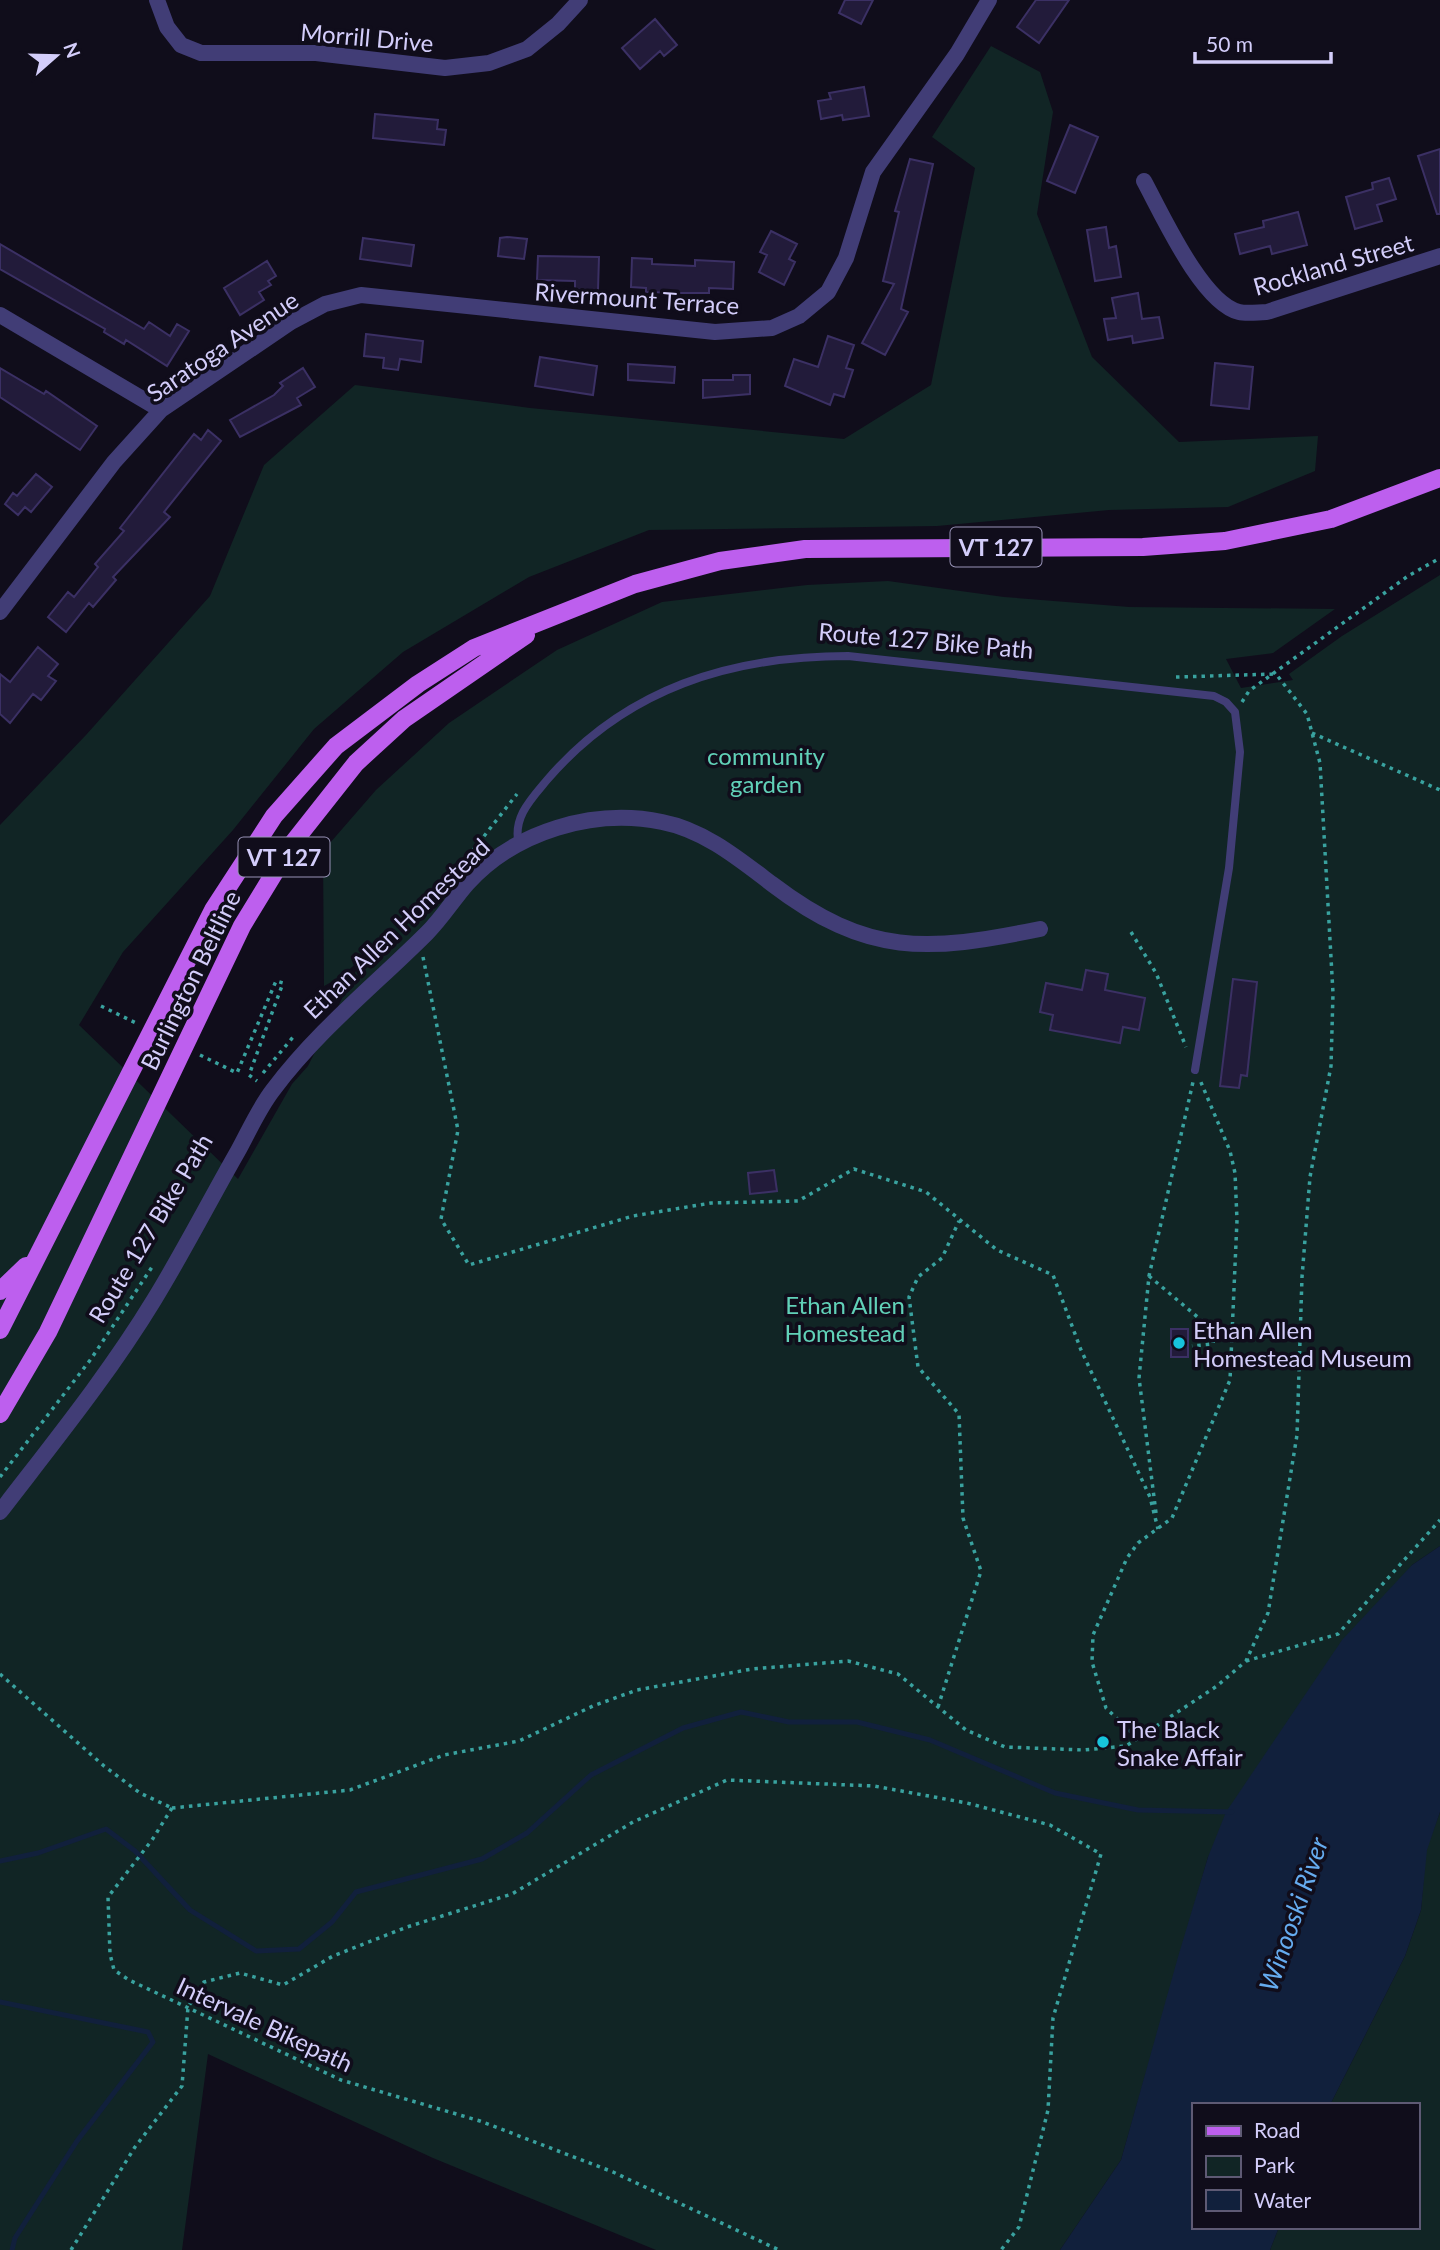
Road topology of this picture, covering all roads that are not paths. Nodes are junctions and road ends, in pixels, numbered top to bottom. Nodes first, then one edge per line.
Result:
1 (157, 0) edge
2 (580, 0) edge
3 (989, 0) edge
4 (1144, 181) dead end
5 (1440, 256) edge
6 (391, 298) joint
7 (0, 315) edge
8 (161, 410) junction
9 (1440, 478) edge
10 (0, 611) edge
11 (551, 617) junction
12 (519, 845) junction
13 (1040, 929) dead end
14 (1195, 1070) road end
15 (39, 1253) junction
16 (0, 1291) edge
17 (0, 1330) edge
18 (0, 1414) edge
19 (0, 1512) edge

1 - 2 street, Morrill Drive
3 - 6 street, Rivermount Terrace
4 - 5 street, Rockland Street
6 - 8 street, Saratoga Avenue
7 - 8 street
8 - 10 street, Saratoga Avenue
9 - 11 main road, Burlington Beltline / VT 127
11 - 15 main road, Burlington Beltline / VT 127
11 - 18 main road, Burlington Beltline / VT 127
12 - 13 street, Ethan Allen Homestead
12 - 14 lane
12 - 19 street, Ethan Allen Homestead
15 - 16 main road
15 - 17 main road, Burlington Beltline / VT 127

